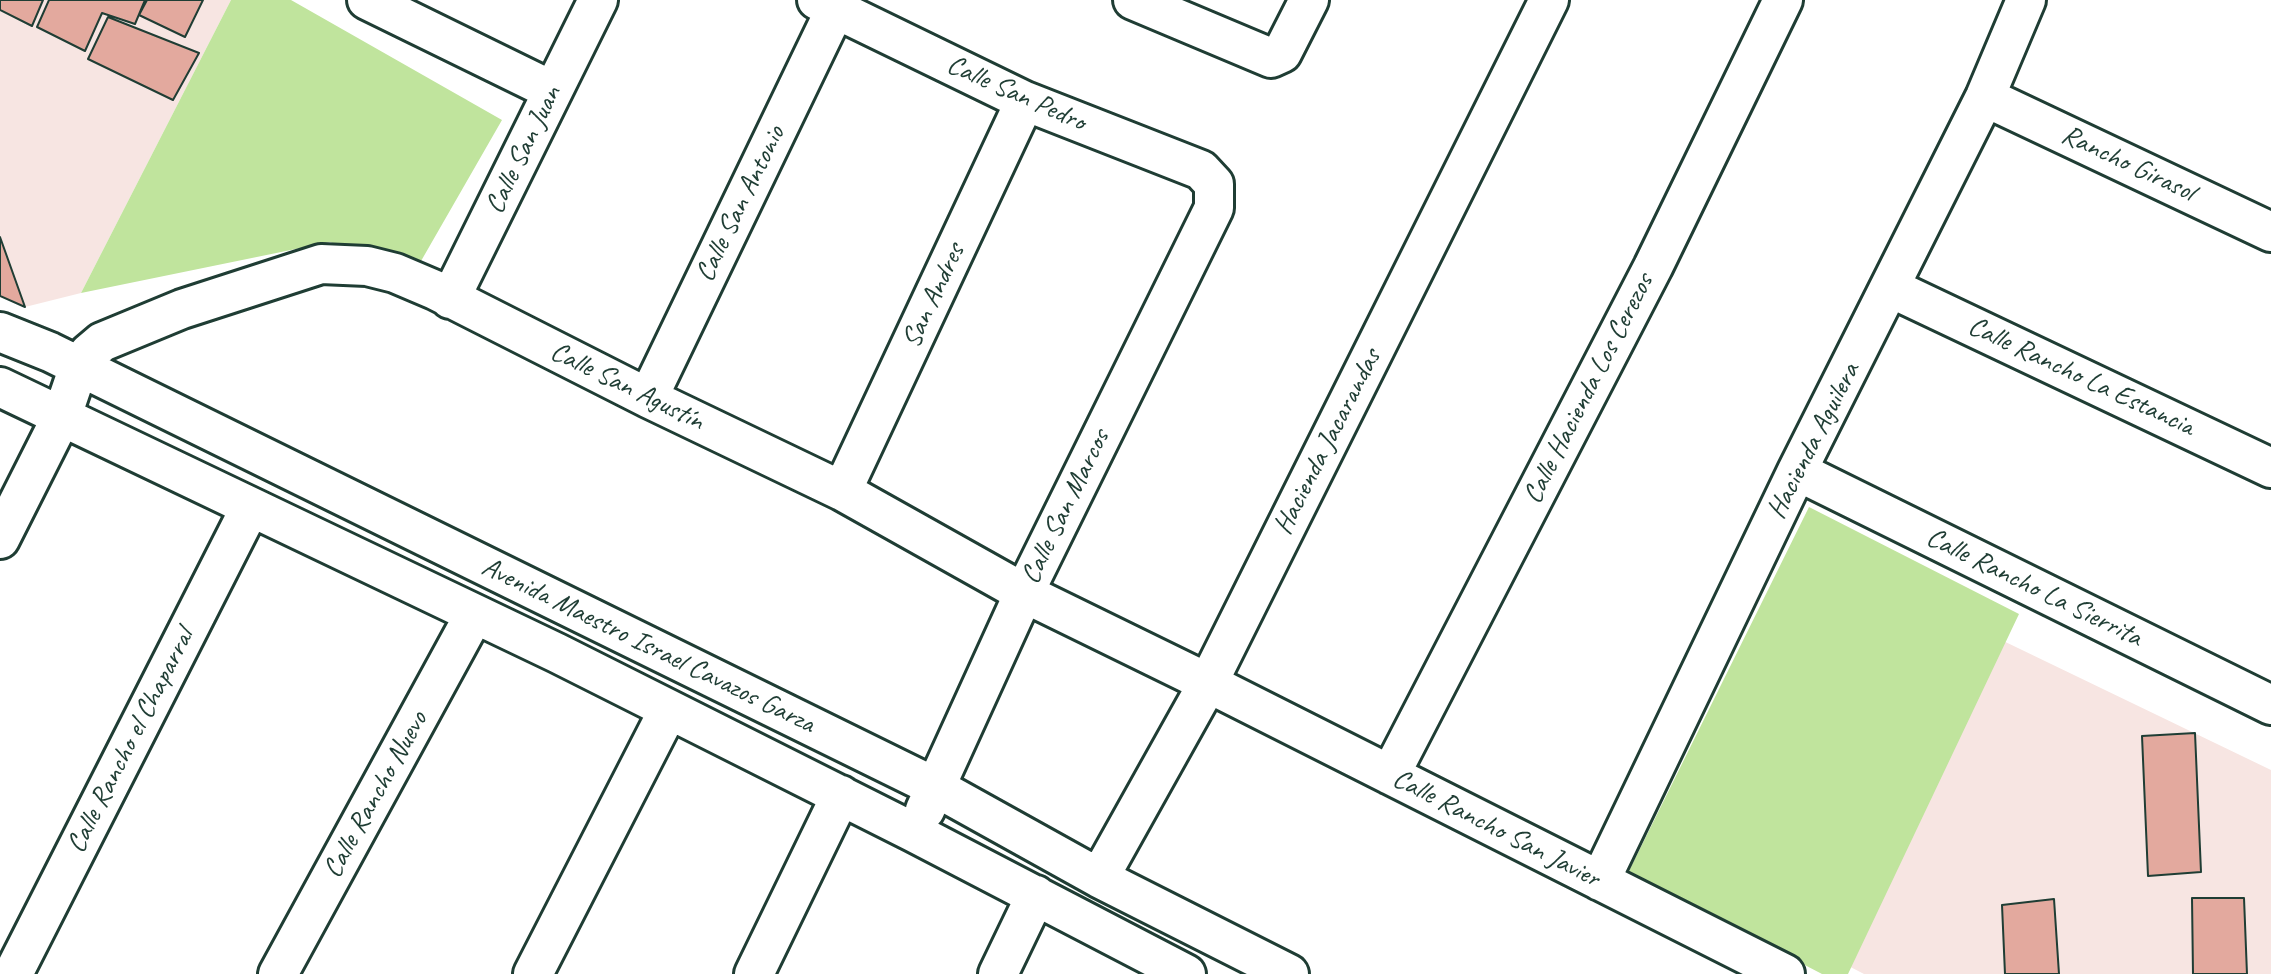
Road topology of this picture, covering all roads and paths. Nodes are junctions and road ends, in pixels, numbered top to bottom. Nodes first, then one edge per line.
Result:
1 (367, 0) edge
2 (598, 0) edge
3 (1133, 0) edge
4 (1309, 0) edge
5 (1549, 0) edge
6 (1783, 0) edge
7 (2026, 0) edge
8 (826, 5) edge
9 (553, 91) junction
10 (1985, 97) junction
11 (1026, 102) junction
12 (1214, 184) joint
13 (2271, 232) edge
14 (1891, 288) junction
15 (450, 299) junction
16 (0, 332) edge
17 (79, 366) junction
18 (0, 387) edge
19 (648, 398) junction
20 (62, 416) junction
21 (2271, 468) edge
22 (1797, 471) junction
23 (842, 491) junction
24 (250, 508) junction
25 (0, 539) edge
26 (1024, 593) junction
27 (474, 615) junction
28 (1208, 683) junction
29 (2271, 705) edge
30 (668, 710) junction
31 (1390, 775) junction
32 (937, 788) junction
33 (841, 795) junction
34 (914, 831) junction
35 (1099, 878) junction
36 (1600, 881) junction
37 (1036, 895) junction
38 (1738, 964) edge
39 (13, 974) edge
40 (278, 974) edge
41 (533, 974) edge
42 (754, 974) edge
43 (998, 974) edge
44 (1186, 974) edge
45 (1289, 974) edge
46 (1785, 974) edge

1 - 9 street
2 - 9 street, Calle San Juan
3 - 4 street
5 - 28 street, Hacienda Jacarandas
6 - 31 street, Calle Hacienda Los Cerezos
7 - 10 street, Hacienda Aguilera
8 - 11 street, Calle San Pedro
8 - 19 street, Calle San Antonio
9 - 15 street, Calle San Juan
10 - 13 street, Rancho Girasol
10 - 14 street, Hacienda Aguilera
11 - 12 street, Calle San Pedro
11 - 23 street, San Andres
12 - 26 street, Calle San Marcos
14 - 21 street, Calle Rancho La Estancia
14 - 22 street, Hacienda Aguilera
15 - 17 street, Calle San Agustín
15 - 19 street, Calle San Agustín
16 - 17 street, Avenida Maestro Israel Cavazos Garza
17 - 20 street, Calle San Agustín
17 - 32 street, Avenida Maestro Israel Cavazos Garza
18 - 20 street, Avenida Maestro Israel Cavazos Garza
19 - 23 street, Calle San Agustín
20 - 24 street, Avenida Maestro Israel Cavazos Garza
20 - 25 street, Calle San Agustín
22 - 29 street, Calle Rancho La Sierrita
22 - 36 street, Hacienda Aguilera
23 - 26 street, Calle San Agustín
24 - 27 street, Avenida Maestro Israel Cavazos Garza
24 - 39 street, Calle Rancho el Chaparral
26 - 28 street, Calle San Agustín
26 - 32 street, Calle San Marcos
27 - 30 street, Avenida Maestro Israel Cavazos Garza
27 - 40 street, Calle Rancho Nuevo
28 - 31 street, Calle Rancho San Javier
28 - 35 street, Hacienda Jacarandas
30 - 33 street, Avenida Maestro Israel Cavazos Garza
30 - 41 street
31 - 36 street, Calle Rancho San Javier
32 - 34 street, Calle San Marcos
32 - 35 street, Avenida Maestro Israel Cavazos Garza
33 - 34 street, Avenida Maestro Israel Cavazos Garza
33 - 42 street
34 - 37 street, Avenida Maestro Israel Cavazos Garza
35 - 45 street, Avenida Maestro Israel Cavazos Garza
36 - 38 street, Calle Rancho San Javier
37 - 43 street
37 - 44 street, Avenida Maestro Israel Cavazos Garza
38 - 46 street, Calle Rancho San Javier

